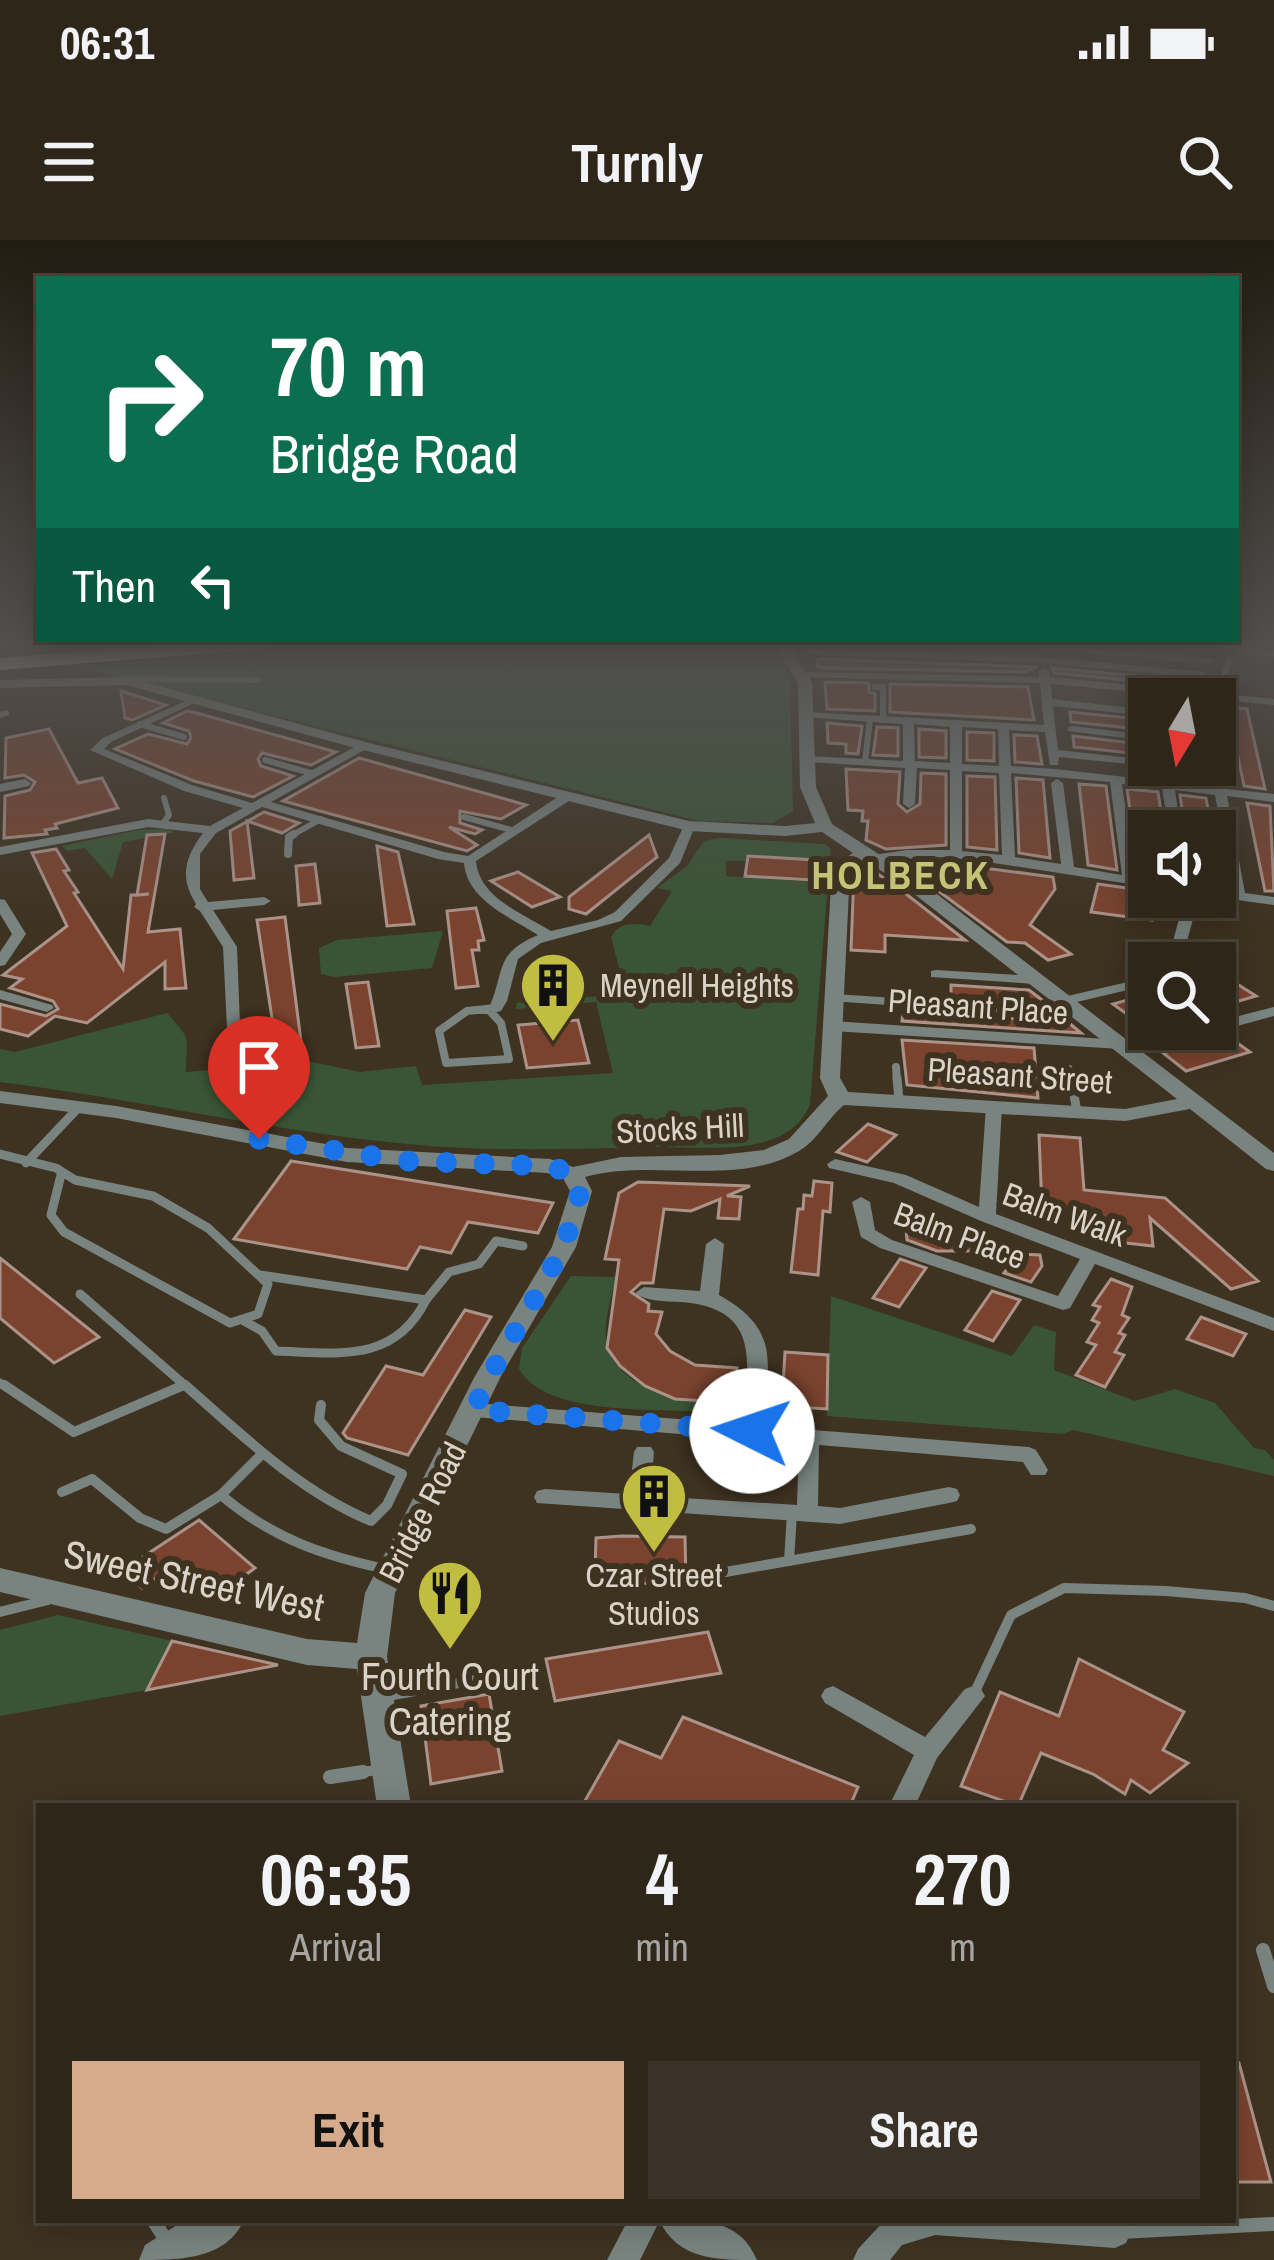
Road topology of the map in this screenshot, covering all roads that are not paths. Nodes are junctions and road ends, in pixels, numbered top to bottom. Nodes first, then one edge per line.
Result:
1 (114, 736) edge
2 (328, 736) edge
3 (807, 736) edge
4 (872, 736) edge
5 (909, 736) edge
6 (956, 736) edge
7 (1003, 736) edge
8 (1051, 736) edge
9 (364, 746) junction
10 (808, 759) junction
11 (266, 760) dead end
12 (865, 762) junction
13 (1128, 762) edge
14 (910, 764) junction
15 (956, 767) junction
16 (1005, 770) junction
17 (314, 774) junction
18 (1116, 780) junction
19 (1128, 781) edge
20 (25, 783) dead end
21 (1057, 783) dead end
22 (1177, 786) edge
23 (1220, 786) edge
24 (0, 788) edge
25 (1221, 791) junction
26 (568, 796) junction
27 (164, 798) dead end
28 (1274, 798) edge
29 (909, 804) dead end
30 (256, 805) junction
31 (464, 817) dead end
32 (320, 819) junction
33 (164, 822) junction
34 (689, 826) junction
35 (825, 826) junction
36 (212, 830) junction
37 (515, 831) junction
38 (0, 851) edge
39 (288, 854) dead end
40 (872, 855) junction
41 (956, 856) junction
42 (470, 860) junction
43 (1009, 863) junction
44 (1068, 872) junction
45 (1128, 872) edge
46 (1128, 880) edge
47 (1236, 896) edge
48 (1239, 896) junction
49 (264, 901) dead end
50 (1274, 901) edge
51 (0, 903) edge
52 (201, 908) junction
53 (547, 935) junction
54 (0, 962) edge
55 (936, 974) dead end
56 (1036, 980) junction
57 (1128, 988) edge
58 (0, 994) edge
59 (834, 998) junction
60 (1072, 1007) junction
61 (47, 1008) dead end
62 (492, 1009) junction
63 (1274, 1011) edge
64 (1236, 1021) edge
65 (232, 1025) dead end
66 (832, 1026) junction
67 (1128, 1047) edge
68 (1124, 1048) junction
69 (896, 1067) dead end
70 (1069, 1069) dead end
71 (0, 1097) edge
72 (840, 1099) junction
73 (899, 1100) junction
74 (1195, 1102) junction
75 (994, 1106) junction
76 (79, 1107) junction
77 (1077, 1112) junction
78 (0, 1154) edge
79 (26, 1163) junction
80 (835, 1164) dead end
81 (1274, 1164) edge
82 (572, 1174) junction
83 (61, 1175) junction
84 (861, 1202) dead end
85 (987, 1217) junction
86 (715, 1244) dead end
87 (523, 1246) dead end
88 (1091, 1256) junction
89 (260, 1275) junction
90 (644, 1293) dead end
91 (80, 1294) dead end
92 (709, 1298) junction
93 (426, 1300) junction
94 (244, 1321) junction
95 (1274, 1324) edge
96 (0, 1383) edge
97 (185, 1385) junction
98 (321, 1405) dead end
99 (474, 1410) junction
100 (752, 1431) junction
101 (809, 1436) junction
102 (644, 1452) dead end
103 (262, 1454) junction
104 (1038, 1470) dead end
105 (62, 1492) dead end
106 (221, 1495) junction
107 (949, 1495) dead end
108 (545, 1497) dead end
109 (639, 1503) junction
110 (800, 1513) junction
111 (971, 1529) dead end
112 (789, 1561) junction
113 (390, 1570) junction
114 (714, 1574) dead end
115 (0, 1580) edge
116 (65, 1595) junction
117 (1274, 1606) edge
118 (0, 1612) edge
119 (371, 1658) junction
120 (524, 1672) dead end
121 (833, 1696) dead end
122 (973, 1696) joint
123 (376, 1698) junction
124 (928, 1751) junction
125 (388, 1768) junction
126 (329, 1777) dead end
127 (394, 1803) edge
128 (903, 1803) edge
129 (1263, 1950) dead end
130 (1274, 1986) edge
131 (217, 2223) edge
132 (644, 2223) edge
133 (924, 2223) edge
134 (980, 2223) edge
135 (1274, 2224) edge
136 (1115, 2232) joint
137 (167, 2248) edge
138 (623, 2260) edge
139 (869, 2260) edge

1 - 30 street
2 - 9 street
3 - 10 street
4 - 12 lane
5 - 14 street
6 - 15 street
7 - 16 street
8 - 13 street
9 - 17 street
9 - 26 street
10 - 12 street
10 - 35 street
11 - 17 lane
12 - 14 street
14 - 15 street
14 - 29 street
15 - 16 street
15 - 41 street
16 - 18 street
16 - 43 street
17 - 30 street
18 - 19 street
18 - 45 street
20 - 24 street
21 - 44 street
22 - 25 street
23 - 25 street
25 - 28 street
25 - 48 street
26 - 34 street
26 - 37 street
27 - 33 lane
30 - 32 street
30 - 36 street
31 - 37 lane
32 - 39 lane
32 - 42 street
33 - 36 street
33 - 38 street
34 - 35 street
34 - 53 street
35 - 40 street
36 - 52 street
37 - 42 street
40 - 41 street
40 - 56 street
40 - 59 street
41 - 43 street
42 - 53 street
43 - 44 street
44 - 46 street
47 - 48 street
48 - 50 street
49 - 52 street
51 - 54 street
52 - 65 street
53 - 62 street
55 - 56 street
56 - 60 street
57 - 60 street
58 - 61 street
59 - 60 street
59 - 66 street
60 - 68 street
62 - 62 lane
63 - 64 street, Pleasant Place
66 - 68 street, Pleasant Place
66 - 72 street
67 - 68 street, Pleasant Place
68 - 74 street
69 - 73 lane
70 - 77 lane
71 - 76 street
72 - 73 street, Pleasant Street
72 - 82 street, Stocks Hill
73 - 75 street, Pleasant Street
74 - 77 street, Pleasant Street
74 - 81 street
75 - 77 street, Pleasant Street
75 - 85 street
76 - 79 lane
76 - 82 street
78 - 79 lane
79 - 83 lane
80 - 85 street, Balm Walk
82 - 99 street, Bridge Road
83 - 89 lane
83 - 94 lane
84 - 88 street, Balm Place
85 - 88 street, Balm Walk
86 - 92 street
87 - 93 lane
88 - 95 street, Balm Walk
89 - 93 lane
89 - 94 lane
90 - 92 street
91 - 97 lane
92 - 100 street
93 - 94 lane
96 - 97 lane
97 - 103 lane
98 - 103 lane
99 - 100 street
99 - 113 street, Bridge Road
100 - 101 street
101 - 104 street
101 - 110 street
102 - 109 street
103 - 106 lane
105 - 106 lane
106 - 113 lane
107 - 110 street
108 - 109 street
109 - 110 street
110 - 112 lane
111 - 112 lane
112 - 114 lane
113 - 119 street, Bridge Road
115 - 116 street, Sweet Street West
116 - 118 lane
116 - 119 street, Sweet Street West
117 - 122 lane
119 - 123 street, Bridge Road
120 - 123 lane
121 - 124 street
122 - 124 street
123 - 125 street, Bridge Road
124 - 128 street
125 - 126 lane
125 - 127 street, Bridge Road
129 - 130 lane
131 - 137 street
132 - 138 street
133 - 139 street
134 - 136 street
135 - 136 lane

